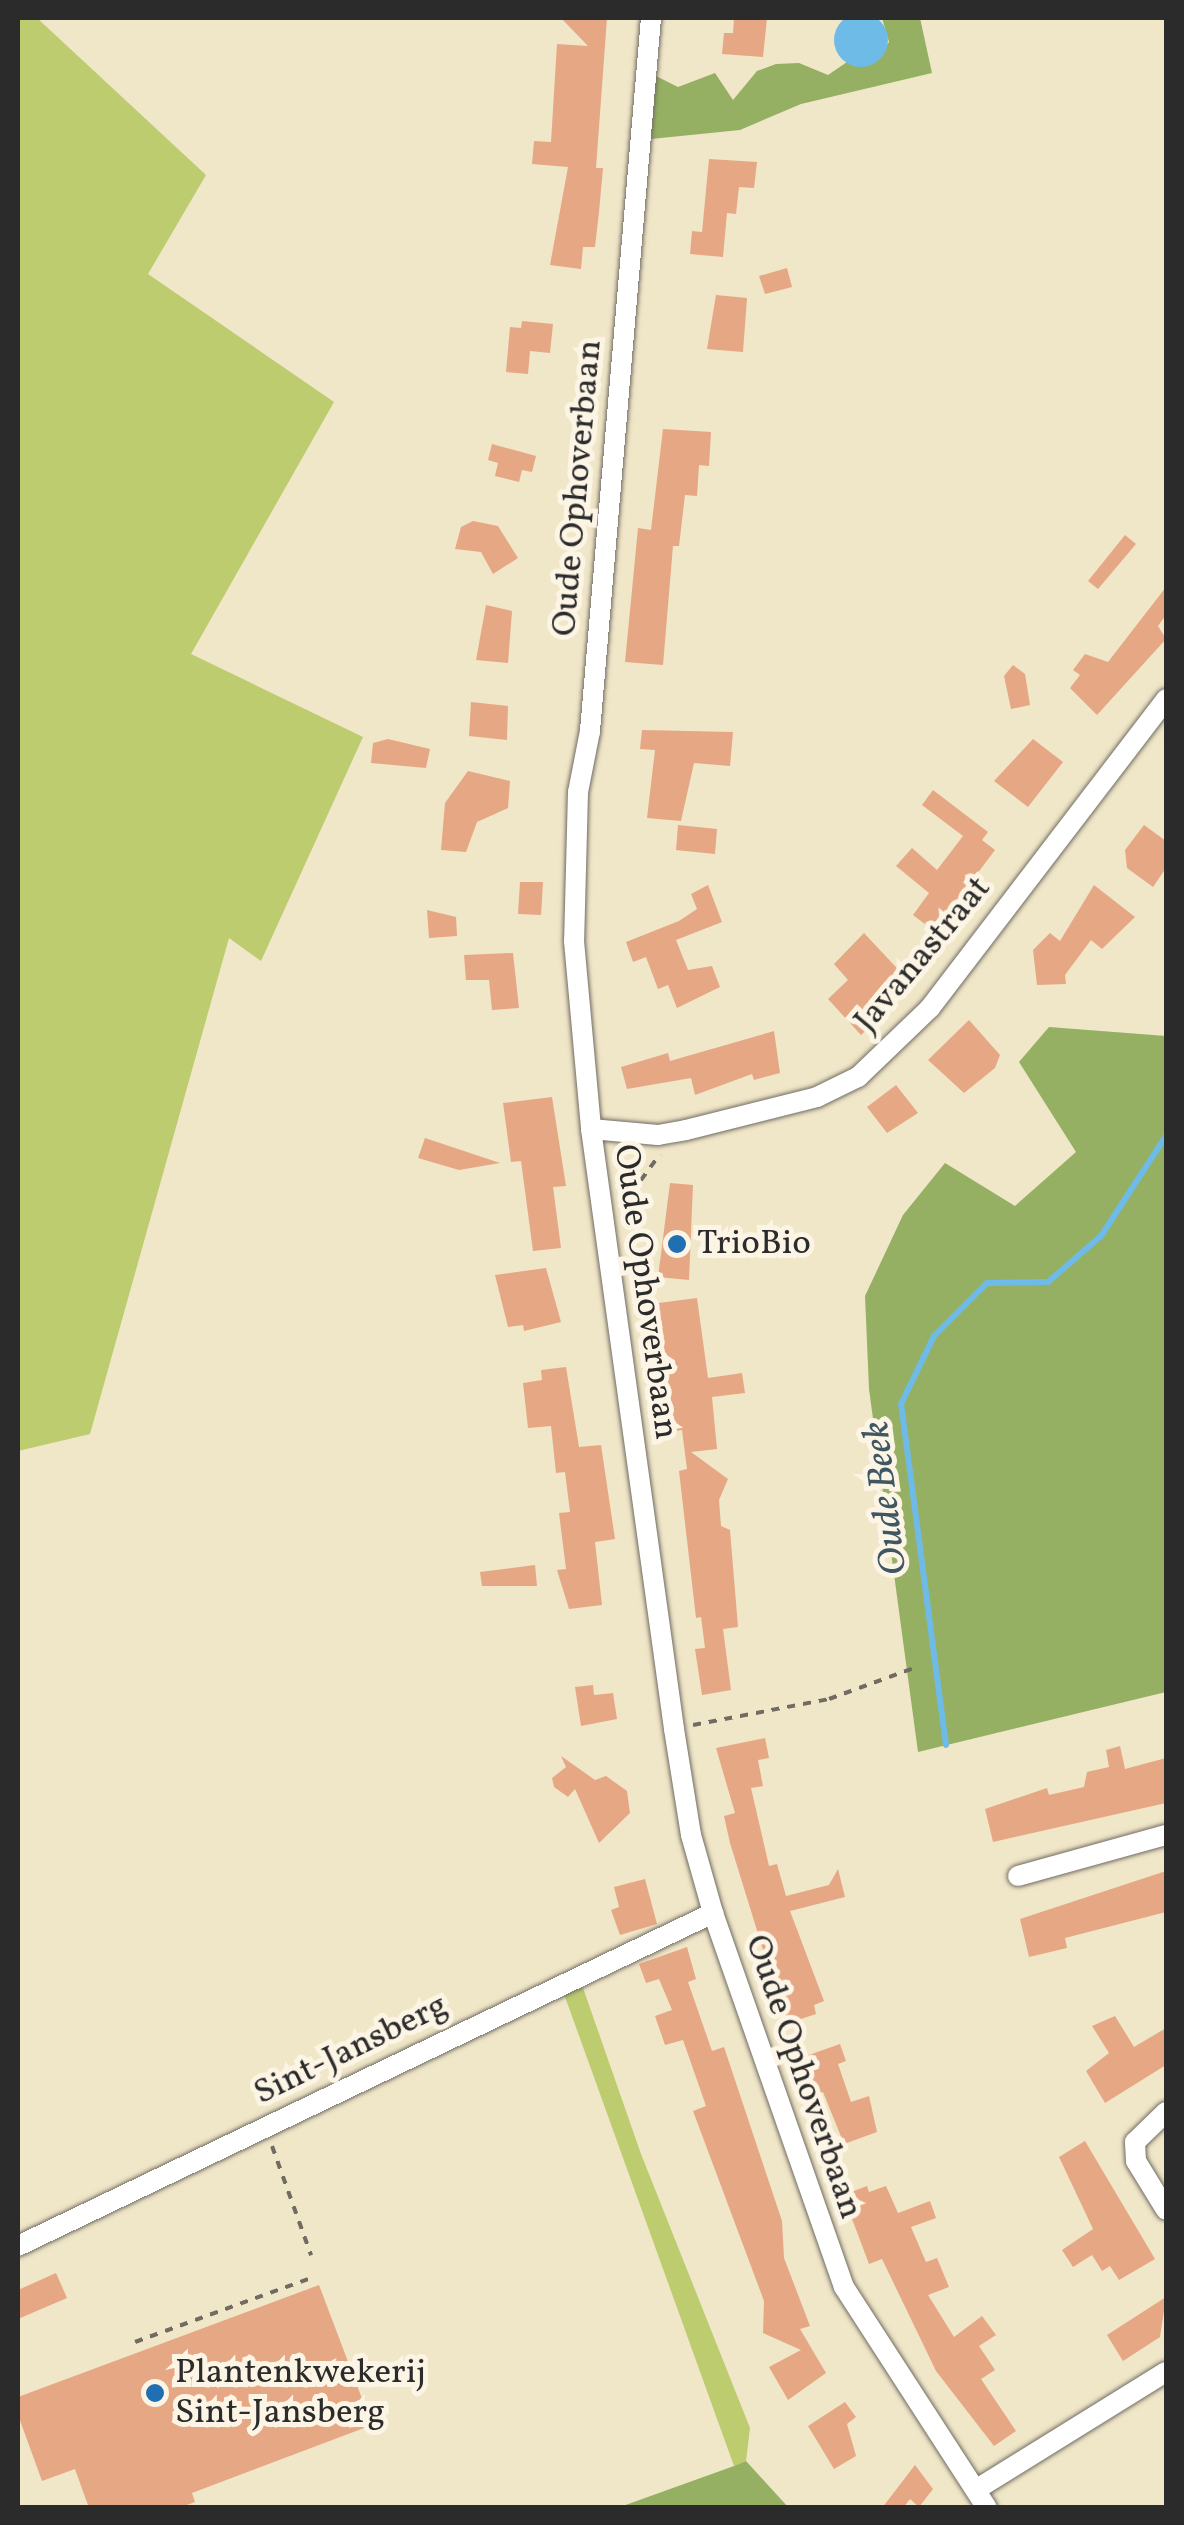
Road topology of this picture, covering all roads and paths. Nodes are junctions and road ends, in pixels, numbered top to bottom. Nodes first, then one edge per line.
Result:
1 (651, 18) edge
2 (1166, 699) edge
3 (590, 1129) junction
4 (686, 1130) junction
5 (620, 1211) dead end
6 (914, 1668) dead end
7 (674, 1729) junction
8 (1166, 1835) edge
9 (1018, 1876) dead end
10 (713, 1913) junction
11 (1166, 2112) edge
12 (263, 2128) junction
13 (1166, 2210) edge
14 (18, 2246) edge
15 (311, 2256) dead end
16 (311, 2278) dead end
17 (135, 2342) dead end
18 (1166, 2372) edge
19 (982, 2498) edge

1 - 3 street, Oude Ophoverbaan
2 - 4 street, Javanastraat
3 - 4 street, Javanastraat
3 - 7 street, Oude Ophoverbaan
4 - 5 path
6 - 7 path
7 - 10 street, Oude Ophoverbaan
8 - 9 street
10 - 12 street, Sint-Jansberg
10 - 19 street, Oude Ophoverbaan
11 - 13 street
12 - 14 street, Sint-Jansberg
12 - 15 path
16 - 17 path
18 - 19 street

